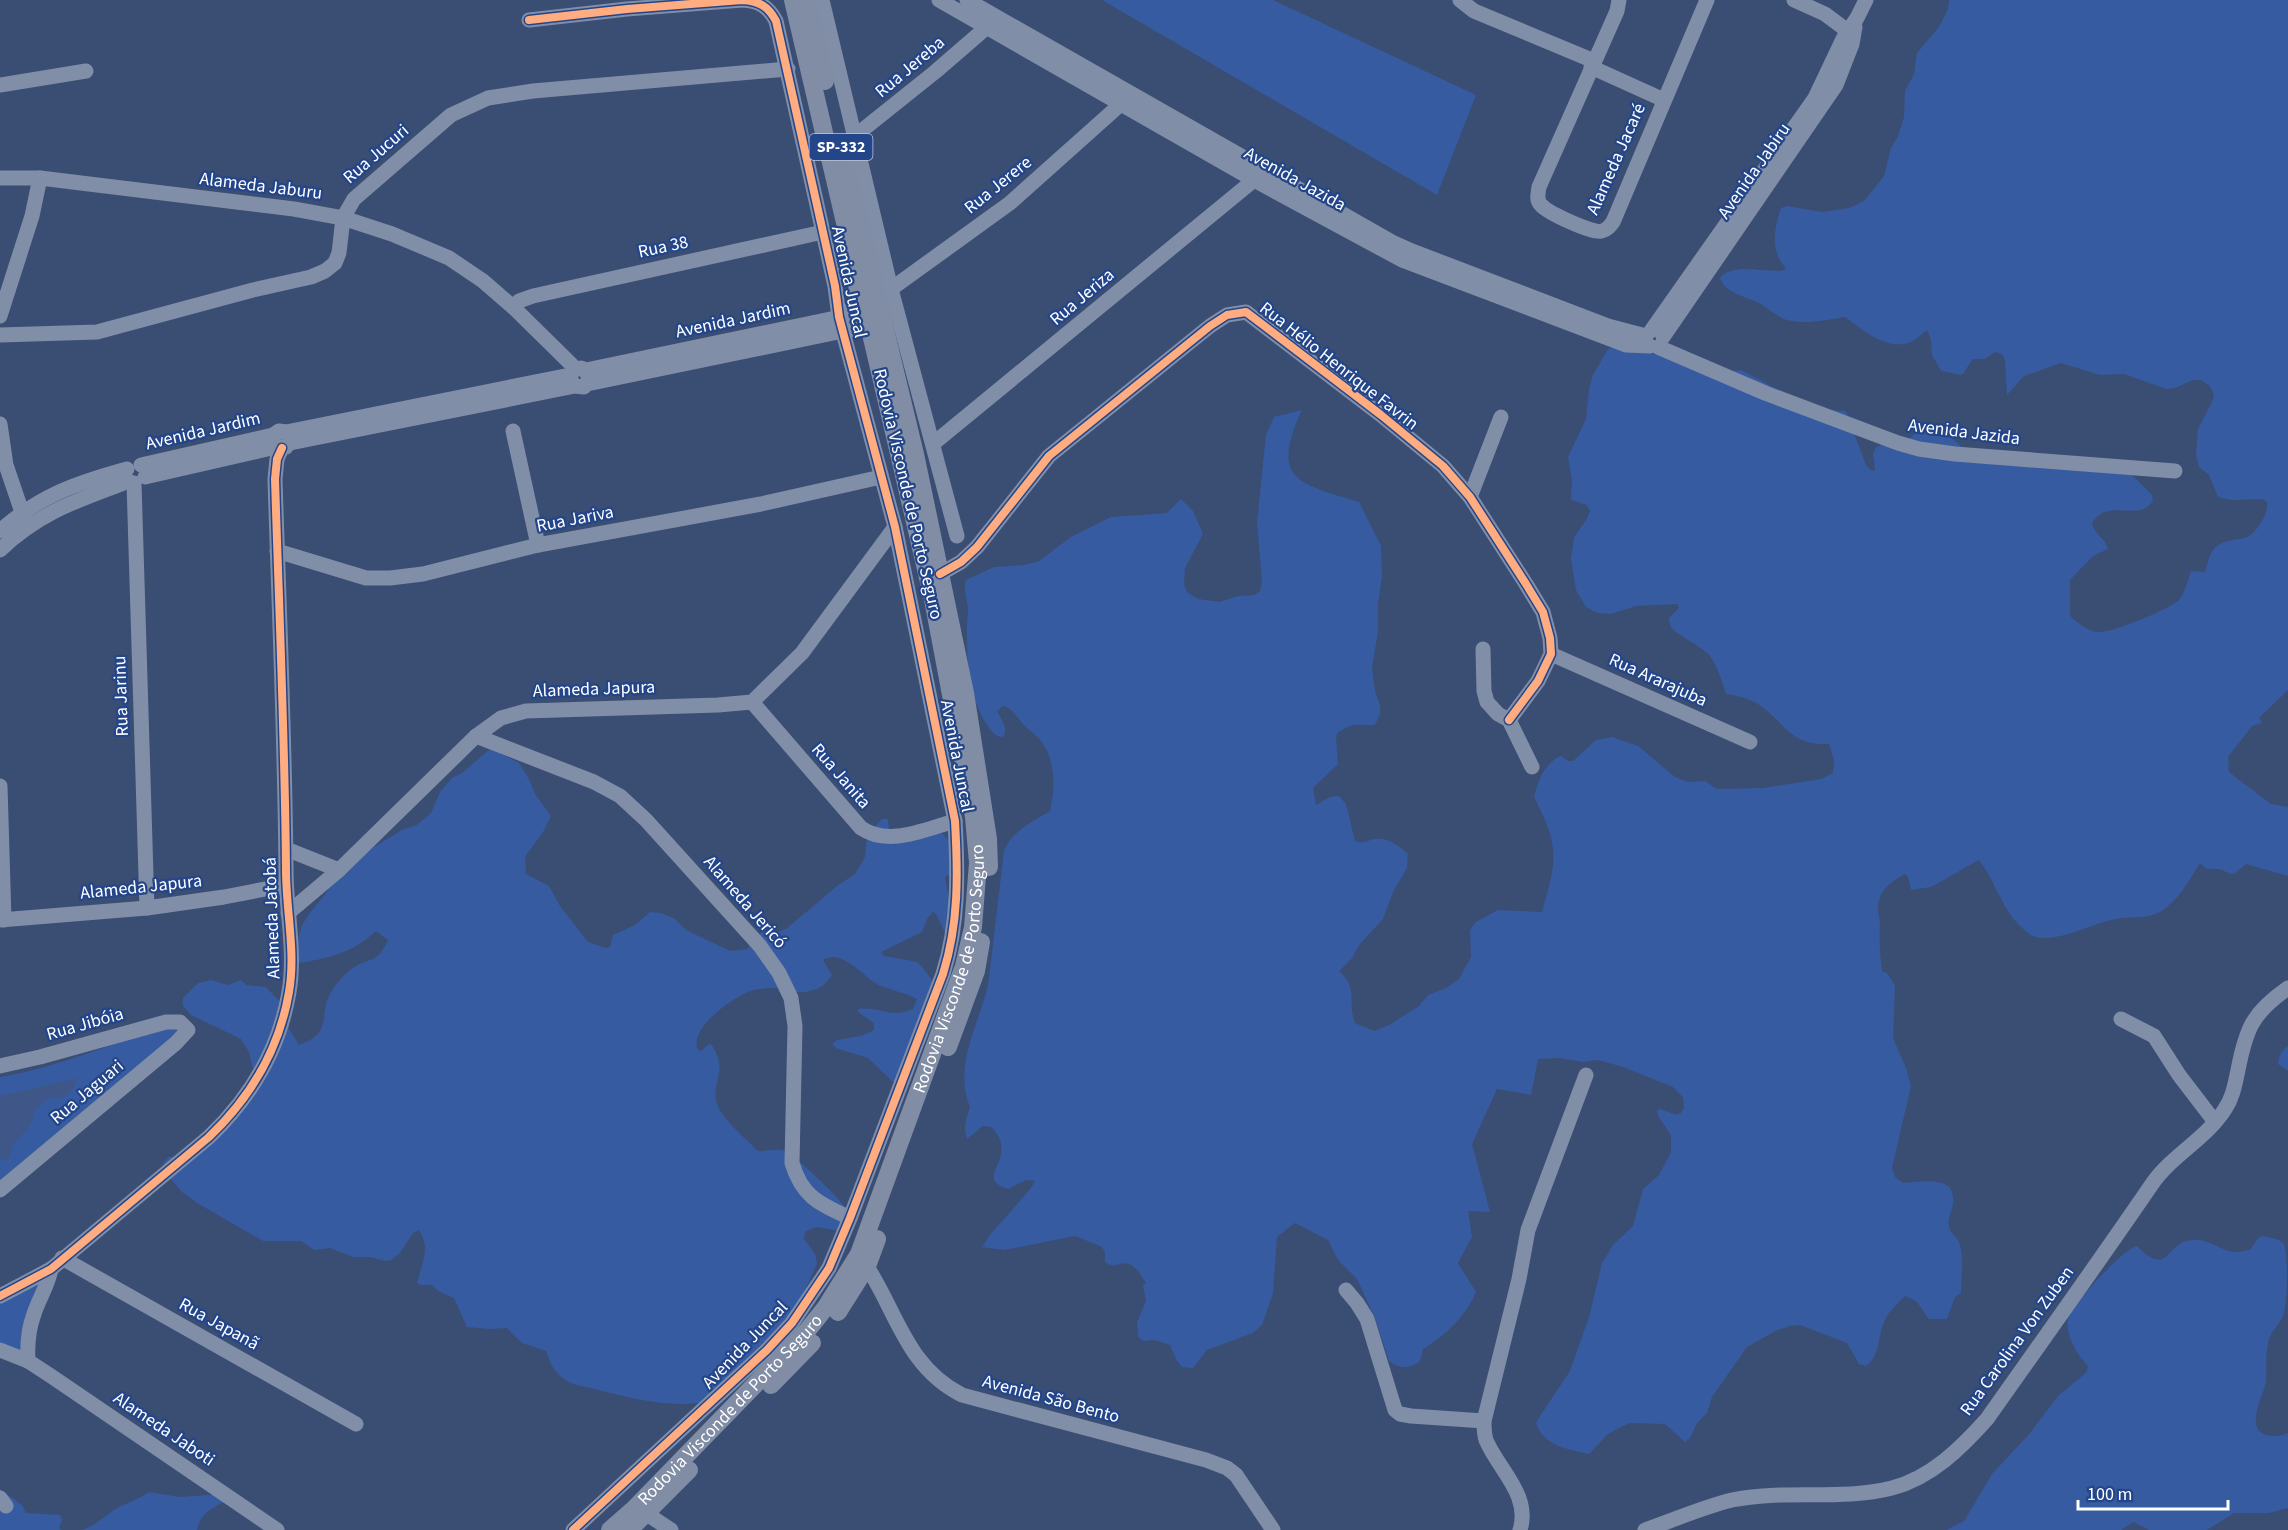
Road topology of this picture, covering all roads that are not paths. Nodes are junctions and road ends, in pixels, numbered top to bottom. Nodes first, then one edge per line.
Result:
1 (793, 0) edge
2 (806, 0) edge
3 (822, 0) edge
4 (939, 0) edge
5 (967, 0) edge
6 (1460, 0) edge
7 (1618, 0) edge
8 (1707, 0) edge
9 (1794, 0) edge
10 (1866, 0) edge
11 (970, 17) junction
12 (529, 20) dead end
13 (987, 27) junction
14 (1853, 28) junction
15 (1593, 64) junction
16 (788, 69) junction
17 (86, 71) dead end
18 (0, 85) edge
19 (1126, 99) junction
20 (1664, 100) junction
21 (855, 136) junction
22 (1258, 175) junction
23 (0, 178) edge
24 (40, 178) junction
25 (343, 218) junction
26 (823, 232) junction
27 (857, 276) junction
28 (884, 292) junction
29 (513, 307) junction
30 (0, 316) edge
31 (841, 324) junction
32 (868, 326) junction
33 (0, 335) edge
34 (1654, 340) junction
35 (579, 377) junction
36 (1501, 417) dead end
37 (0, 424) edge
38 (513, 431) dead end
39 (281, 441) junction
40 (934, 443) junction
41 (3, 462) edge
42 (2175, 471) dead end
43 (135, 475) junction
44 (882, 477) junction
45 (1470, 497) junction
46 (24, 519) junction
47 (895, 526) junction
48 (0, 531) edge
49 (957, 536) dead end
50 (538, 545) junction
51 (0, 550) edge
52 (277, 551) junction
53 (940, 574) junction
54 (1483, 649) dead end
55 (1551, 654) junction
56 (752, 702) junction
57 (1509, 720) junction
58 (476, 736) junction
59 (1749, 742) dead end
60 (1532, 767) dead end
61 (0, 786) edge
62 (955, 821) junction
63 (286, 849) junction
64 (339, 870) junction
65 (286, 885) junction
66 (147, 908) junction
67 (288, 913) junction
68 (2, 920) edge
69 (2288, 988) edge
70 (2121, 1019) dead end
71 (180, 1022) joint
72 (0, 1065) edge
73 (1586, 1076) dead end
74 (2215, 1122) junction
75 (0, 1190) edge
76 (850, 1218) junction
77 (863, 1260) junction
78 (56, 1264) junction
79 (1346, 1290) dead end
80 (0, 1296) edge
81 (0, 1350) edge
82 (28, 1361) junction
83 (1484, 1421) junction
84 (356, 1424) dead end
85 (648, 1514) junction
86 (1525, 1527) edge
87 (277, 1530) edge
88 (573, 1530) edge
89 (610, 1530) edge
90 (629, 1530) edge
91 (671, 1530) edge
92 (1273, 1530) edge
93 (1646, 1530) edge

1 - 27 main road, SP-332
2 - 28 main road, SP-332
3 - 21 street
4 - 11 street, Avenida Jazida
5 - 11 street
5 - 19 street, Avenida Jazida
6 - 15 street
7 - 15 street, Alameda Jacaré
8 - 20 street, Alameda Jacaré
9 - 14 street
10 - 14 street, Avenida Jabiru
11 - 13 street, Avenida Jazida
12 - 16 street, Avenida Juncal
13 - 19 street, Avenida Jazida
13 - 21 street, Rua Jereba
14 - 34 street, Avenida Jabiru
15 - 20 street
15 - 20 street, Alameda Jacaré
16 - 25 street, Rua Jucuri
16 - 26 street, Avenida Juncal
17 - 18 street
19 - 22 street, Avenida Jazida
19 - 28 street, Rua Jerere
21 - 28 street
22 - 34 street, Avenida Jazida
22 - 40 street, Rua Jeriza
23 - 24 street, Alameda Jaburu
24 - 25 street, Alameda Jaburu
24 - 30 street
25 - 29 street, Alameda Jaburu
25 - 33 street, Rua Jucuri
26 - 29 street, Rua 38
26 - 31 street, Avenida Juncal
27 - 31 street
27 - 32 main road, Rodovia Visconde de Porto Seguro / SP-332
28 - 32 main road
28 - 40 street
28 - 53 main road, Rodovia Visconde de Porto Seguro / SP-332
29 - 35 street, Alameda Jaburu
31 - 32 street, Avenida Jardim
31 - 35 street, Avenida Jardim
31 - 44 street, Avenida Juncal
32 - 77 main road, Rodovia Visconde de Porto Seguro / SP-332
34 - 42 street, Avenida Jazida
35 - 39 street, Avenida Jardim
36 - 45 street
37 - 41 street
38 - 50 street
39 - 43 street, Avenida Jardim
39 - 52 street, Alameda Jatobá
40 - 49 street
41 - 46 street
43 - 46 street, Avenida Jardim
43 - 66 street, Rua Jarinu
44 - 47 street, Avenida Juncal
44 - 50 street, Rua Jariva
45 - 53 street, Rua Hélio Henrique Favrin
45 - 55 street, Rua Hélio Henrique Favrin
46 - 48 street, Avenida Jardim
46 - 51 street, Avenida Jardim
47 - 56 street
47 - 62 street, Avenida Juncal
50 - 52 street, Rua Jariva
52 - 63 street, Alameda Jatobá
53 - 77 main road, Rodovia Visconde de Porto Seguro / SP-332
54 - 57 street
55 - 57 street
55 - 59 street, Rua Ararajuba
56 - 58 street, Alameda Japura
56 - 62 street, Rua Janita
57 - 60 street
58 - 64 street, Alameda Japura
58 - 76 street, Alameda Jericó
61 - 68 street
62 - 76 street, Avenida Juncal
63 - 64 street
63 - 65 street, Alameda Jatobá
64 - 67 street, Alameda Japura
65 - 66 street, Alameda Japura
65 - 67 street, Alameda Jatobá
66 - 68 street, Alameda Japura
67 - 78 street, Alameda Jatobá
69 - 74 street, Rua Carolina Von Zuben
70 - 74 street
71 - 72 street, Rua Jibóia
71 - 75 street, Rua Jaguari
73 - 83 street
74 - 93 street, Rua Carolina Von Zuben
76 - 88 street, Avenida Juncal
77 - 85 main road, Rodovia Visconde de Porto Seguro / SP-332
77 - 89 main road, Rodovia Visconde de Porto Seguro / SP-332
77 - 92 street, Avenida São Bento
78 - 80 street, Alameda Jatobá
78 - 82 street
78 - 84 street, Rua Japanã
79 - 83 street
81 - 82 street, Alameda Jaboti
82 - 87 street, Alameda Jaboti
83 - 86 street
85 - 90 main road, Rodovia Visconde de Porto Seguro / SP-332
85 - 91 street

